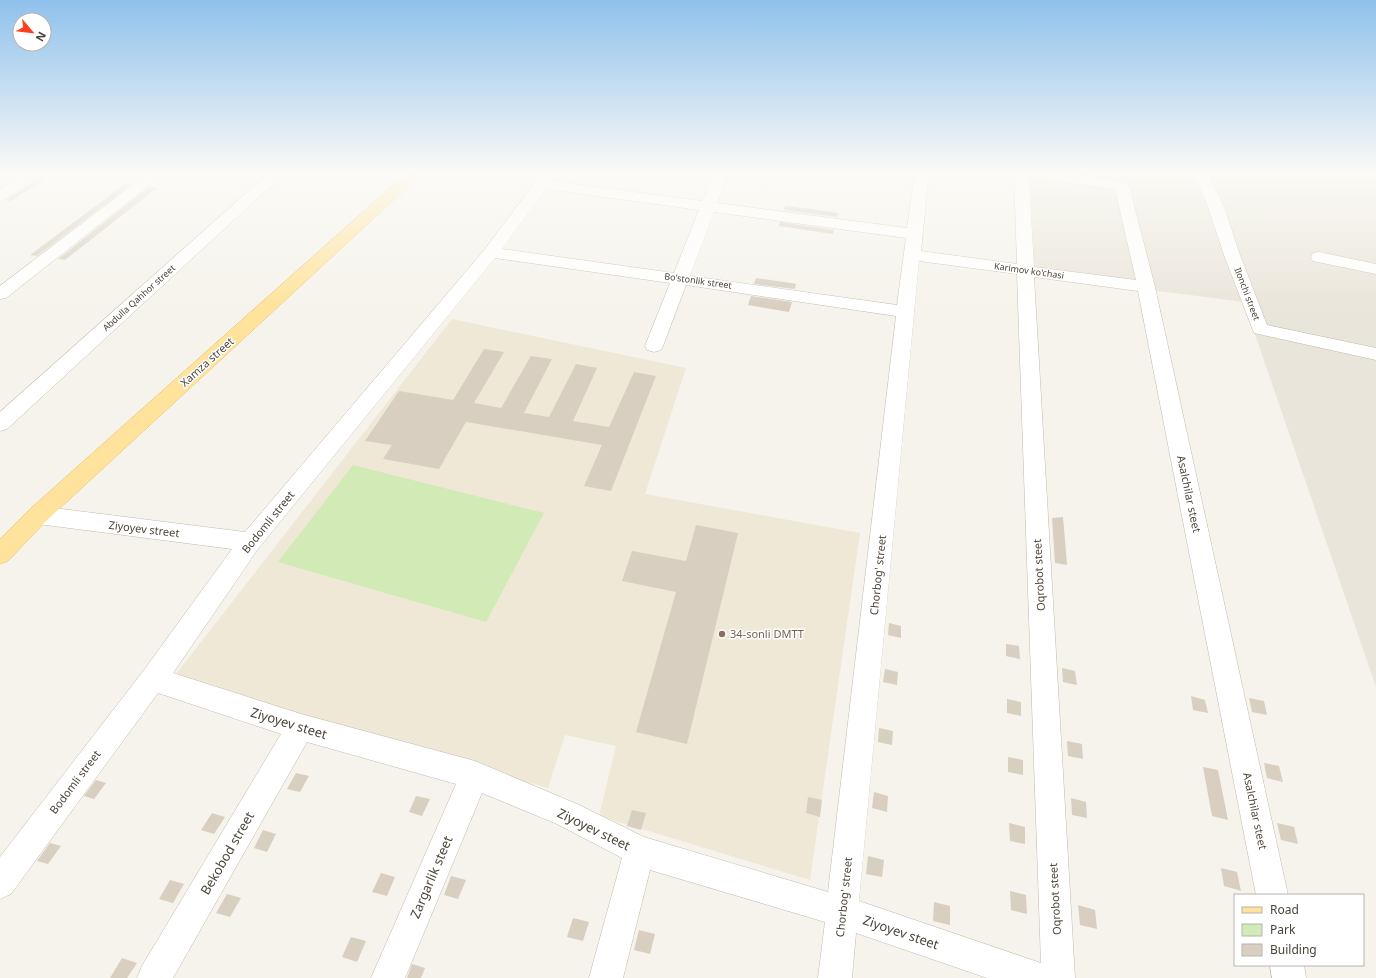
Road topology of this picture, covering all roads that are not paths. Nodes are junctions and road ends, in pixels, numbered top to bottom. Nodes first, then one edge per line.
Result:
1 (100, 218) edge
2 (228, 218) edge
3 (367, 218) edge
4 (517, 218) edge
5 (704, 218) edge
6 (771, 218) edge
7 (916, 218) edge
8 (1023, 218) edge
9 (1130, 218) edge
10 (1220, 218) edge
11 (913, 244) junction
12 (491, 252) junction
13 (1319, 257) dead end
14 (1376, 269) edge
15 (1025, 271) junction
16 (681, 278) junction
17 (1146, 287) junction
18 (0, 294) edge
19 (905, 312) junction
20 (654, 346) dead end
21 (1376, 354) edge
22 (0, 424) edge
23 (38, 515) junction
24 (250, 542) junction
25 (0, 554) edge
26 (153, 679) junction
27 (300, 727) junction
28 (475, 775) junction
29 (640, 851) junction
30 (0, 883) edge
31 (1272, 894) edge
32 (843, 912) junction
33 (1287, 966) edge
34 (154, 978) edge
35 (388, 978) edge
36 (606, 978) edge
37 (835, 978) edge
38 (1036, 978) edge
39 (1058, 978) edge
40 (1290, 978) edge

1 - 18 street
2 - 22 street, Abdulla Qahhor street
3 - 23 main road, Xamza street
4 - 12 street, Bodomli street
5 - 16 street
6 - 11 street, Karimov ko'chasi
7 - 11 street, Chorbog' street
8 - 15 street, Oqrobot steet
9 - 17 street, Asalchilar steet
10 - 21 street, Ilonchi street
11 - 15 street, Karimov ko'chasi
11 - 19 street, Chorbog' street
12 - 16 street, Bo'stonlik street
12 - 24 street, Bodomli street
13 - 14 street
15 - 17 street, Karimov ko'chasi
15 - 39 street, Oqrobot steet
16 - 19 street, Bo'stonlik street
16 - 20 street
17 - 31 street, Asalchilar steet
19 - 32 street, Chorbog' street
23 - 24 street, Ziyoyev street
23 - 25 main road, Xamza street
24 - 26 street, Bodomli street
26 - 27 street, Ziyoyev steet
26 - 30 street, Bodomli street
27 - 28 street, Ziyoyev steet
27 - 34 street, Bekobod street
28 - 29 street, Ziyoyev steet
28 - 35 street, Zargarlik steet
29 - 32 street, Ziyoyev steet
29 - 36 street
32 - 37 street, Chorbog' street
32 - 38 street, Ziyoyev steet
33 - 40 street

